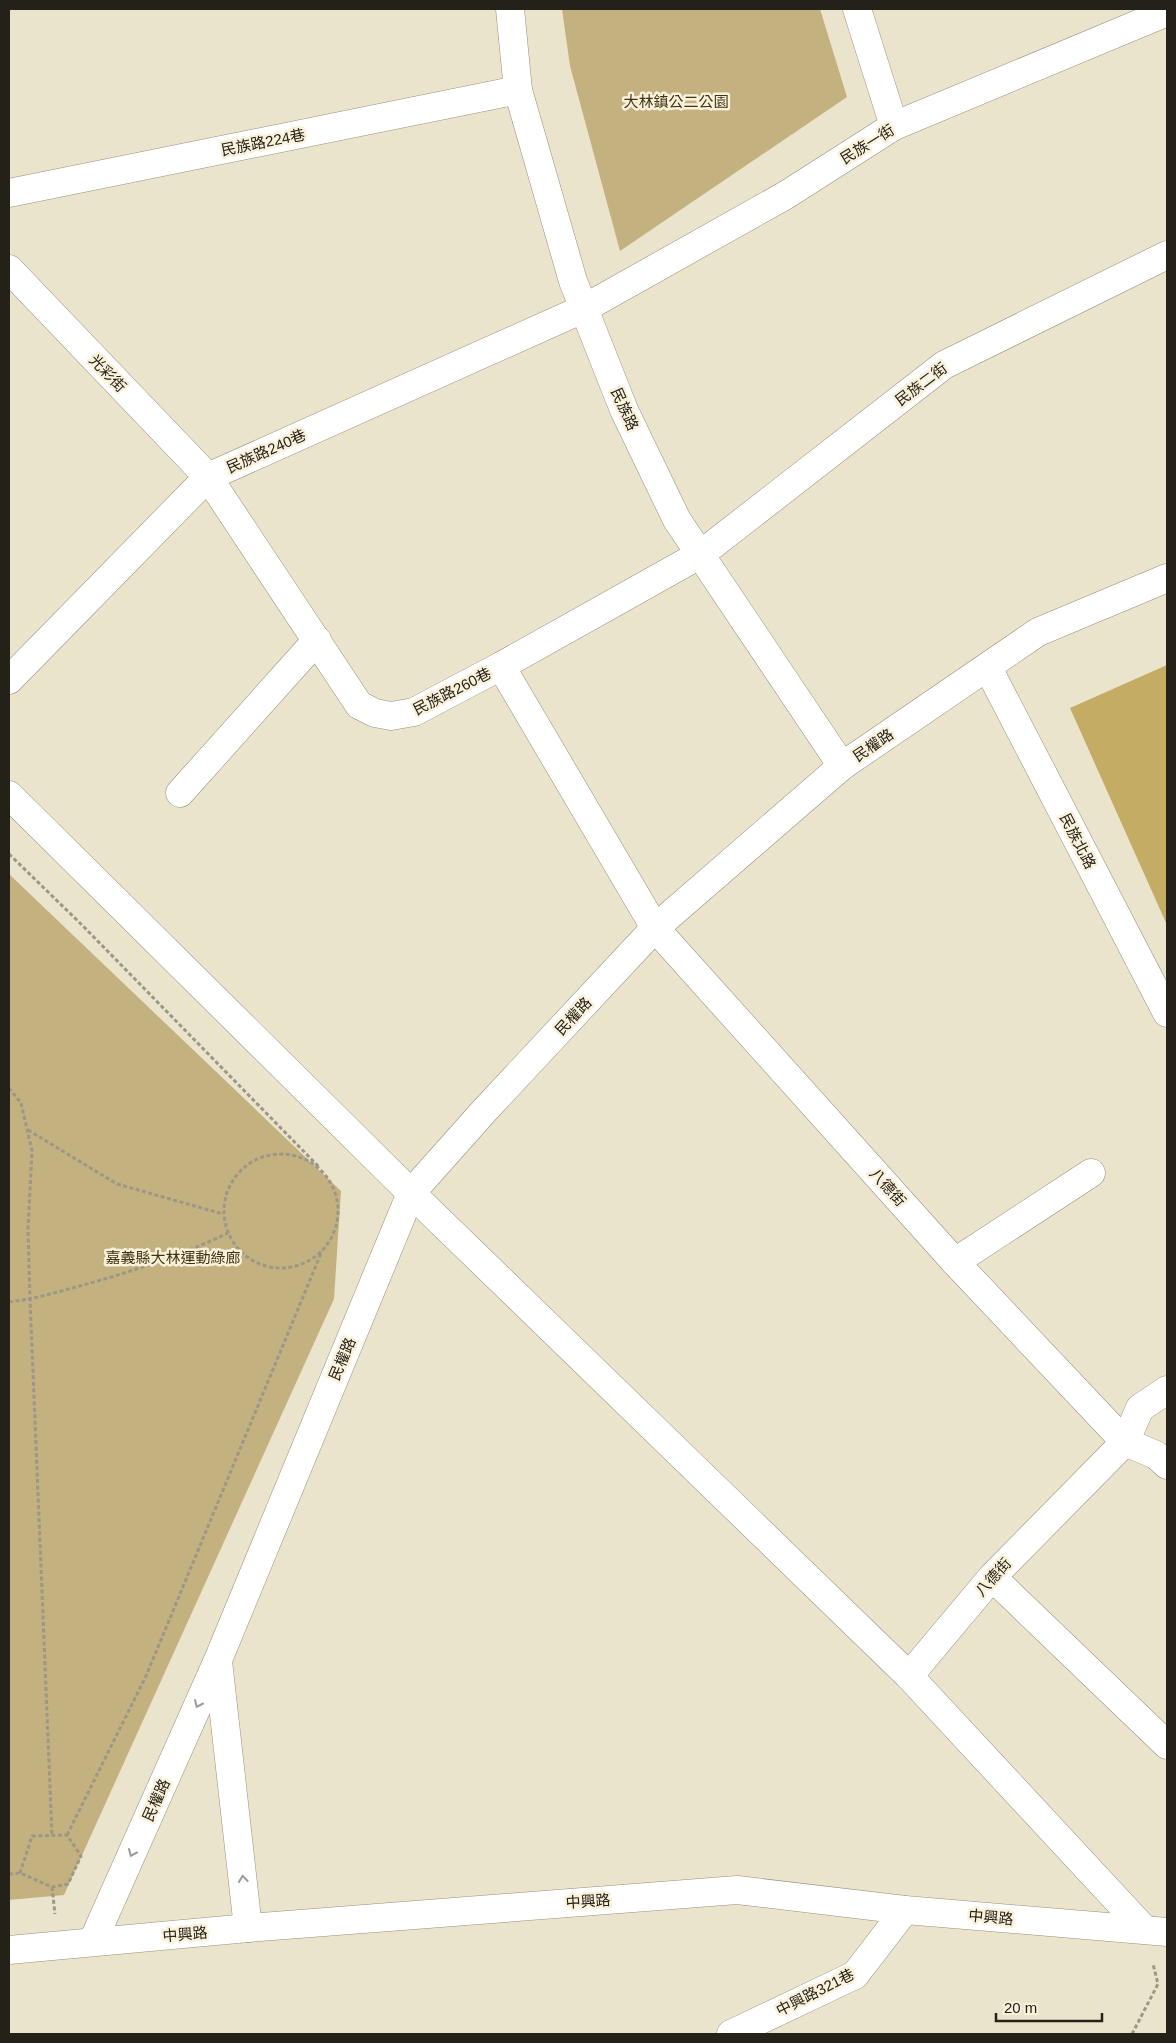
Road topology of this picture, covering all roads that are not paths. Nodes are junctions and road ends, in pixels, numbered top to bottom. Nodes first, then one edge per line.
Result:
1 (510, 9) edge
2 (857, 9) edge
3 (1167, 12) edge
4 (518, 90) junction
5 (894, 126) junction
6 (9, 193) edge
7 (1167, 255) edge
8 (9, 269) edge
9 (583, 309) junction
10 (208, 477) junction
11 (701, 554) junction
12 (1167, 578) edge
13 (317, 640) junction
14 (501, 666) junction
15 (988, 668) junction
16 (9, 680) edge
17 (842, 766) junction
18 (180, 793) dead end
19 (9, 795) edge
20 (655, 928) junction
21 (1167, 1013) edge
22 (1091, 1173) dead end
23 (411, 1194) junction
24 (954, 1262) junction
25 (1167, 1390) edge
26 (1125, 1442) junction
27 (1167, 1465) edge
28 (992, 1577) junction
29 (218, 1660) junction
30 (909, 1676) junction
31 (1167, 1744) edge
32 (905, 1910) junction
33 (248, 1928) junction
34 (1156, 1931) edge
35 (93, 1941) junction
36 (9, 1950) edge
37 (731, 2034) edge

1 - 4 street, 民族路
2 - 5 street
3 - 5 street, 民族一街
4 - 6 street, 民族路224巷
4 - 9 street, 民族路
5 - 9 street, 民族一街
7 - 11 street, 民族二街
8 - 10 street, 光彩街
9 - 10 street, 民族路240巷
9 - 11 street, 民族路
10 - 13 street, 民族路260巷
10 - 16 street, 民族路240巷
11 - 14 street, 民族路260巷
11 - 17 street, 民族路
12 - 15 street, 民權路
13 - 14 street, 民族路260巷
13 - 18 street
14 - 20 street, 八德街
15 - 17 street, 民權路
15 - 21 street, 民族北路
17 - 20 street, 民權路
19 - 23 street
20 - 23 street, 民權路
20 - 24 street, 八德街
22 - 24 street
23 - 29 street, 民權路
23 - 30 street
24 - 26 street, 八德街
25 - 26 street, 八德街
26 - 27 street
26 - 28 street, 八德街
28 - 30 street, 八德街
28 - 31 street
33 -> 29 street, 民權路
29 -> 35 street, 民權路
30 - 34 street
32 - 33 street, 中興路
32 - 34 street, 中興路
32 - 37 street, 中興路321巷
33 - 35 street, 中興路
35 - 36 street, 中興路

